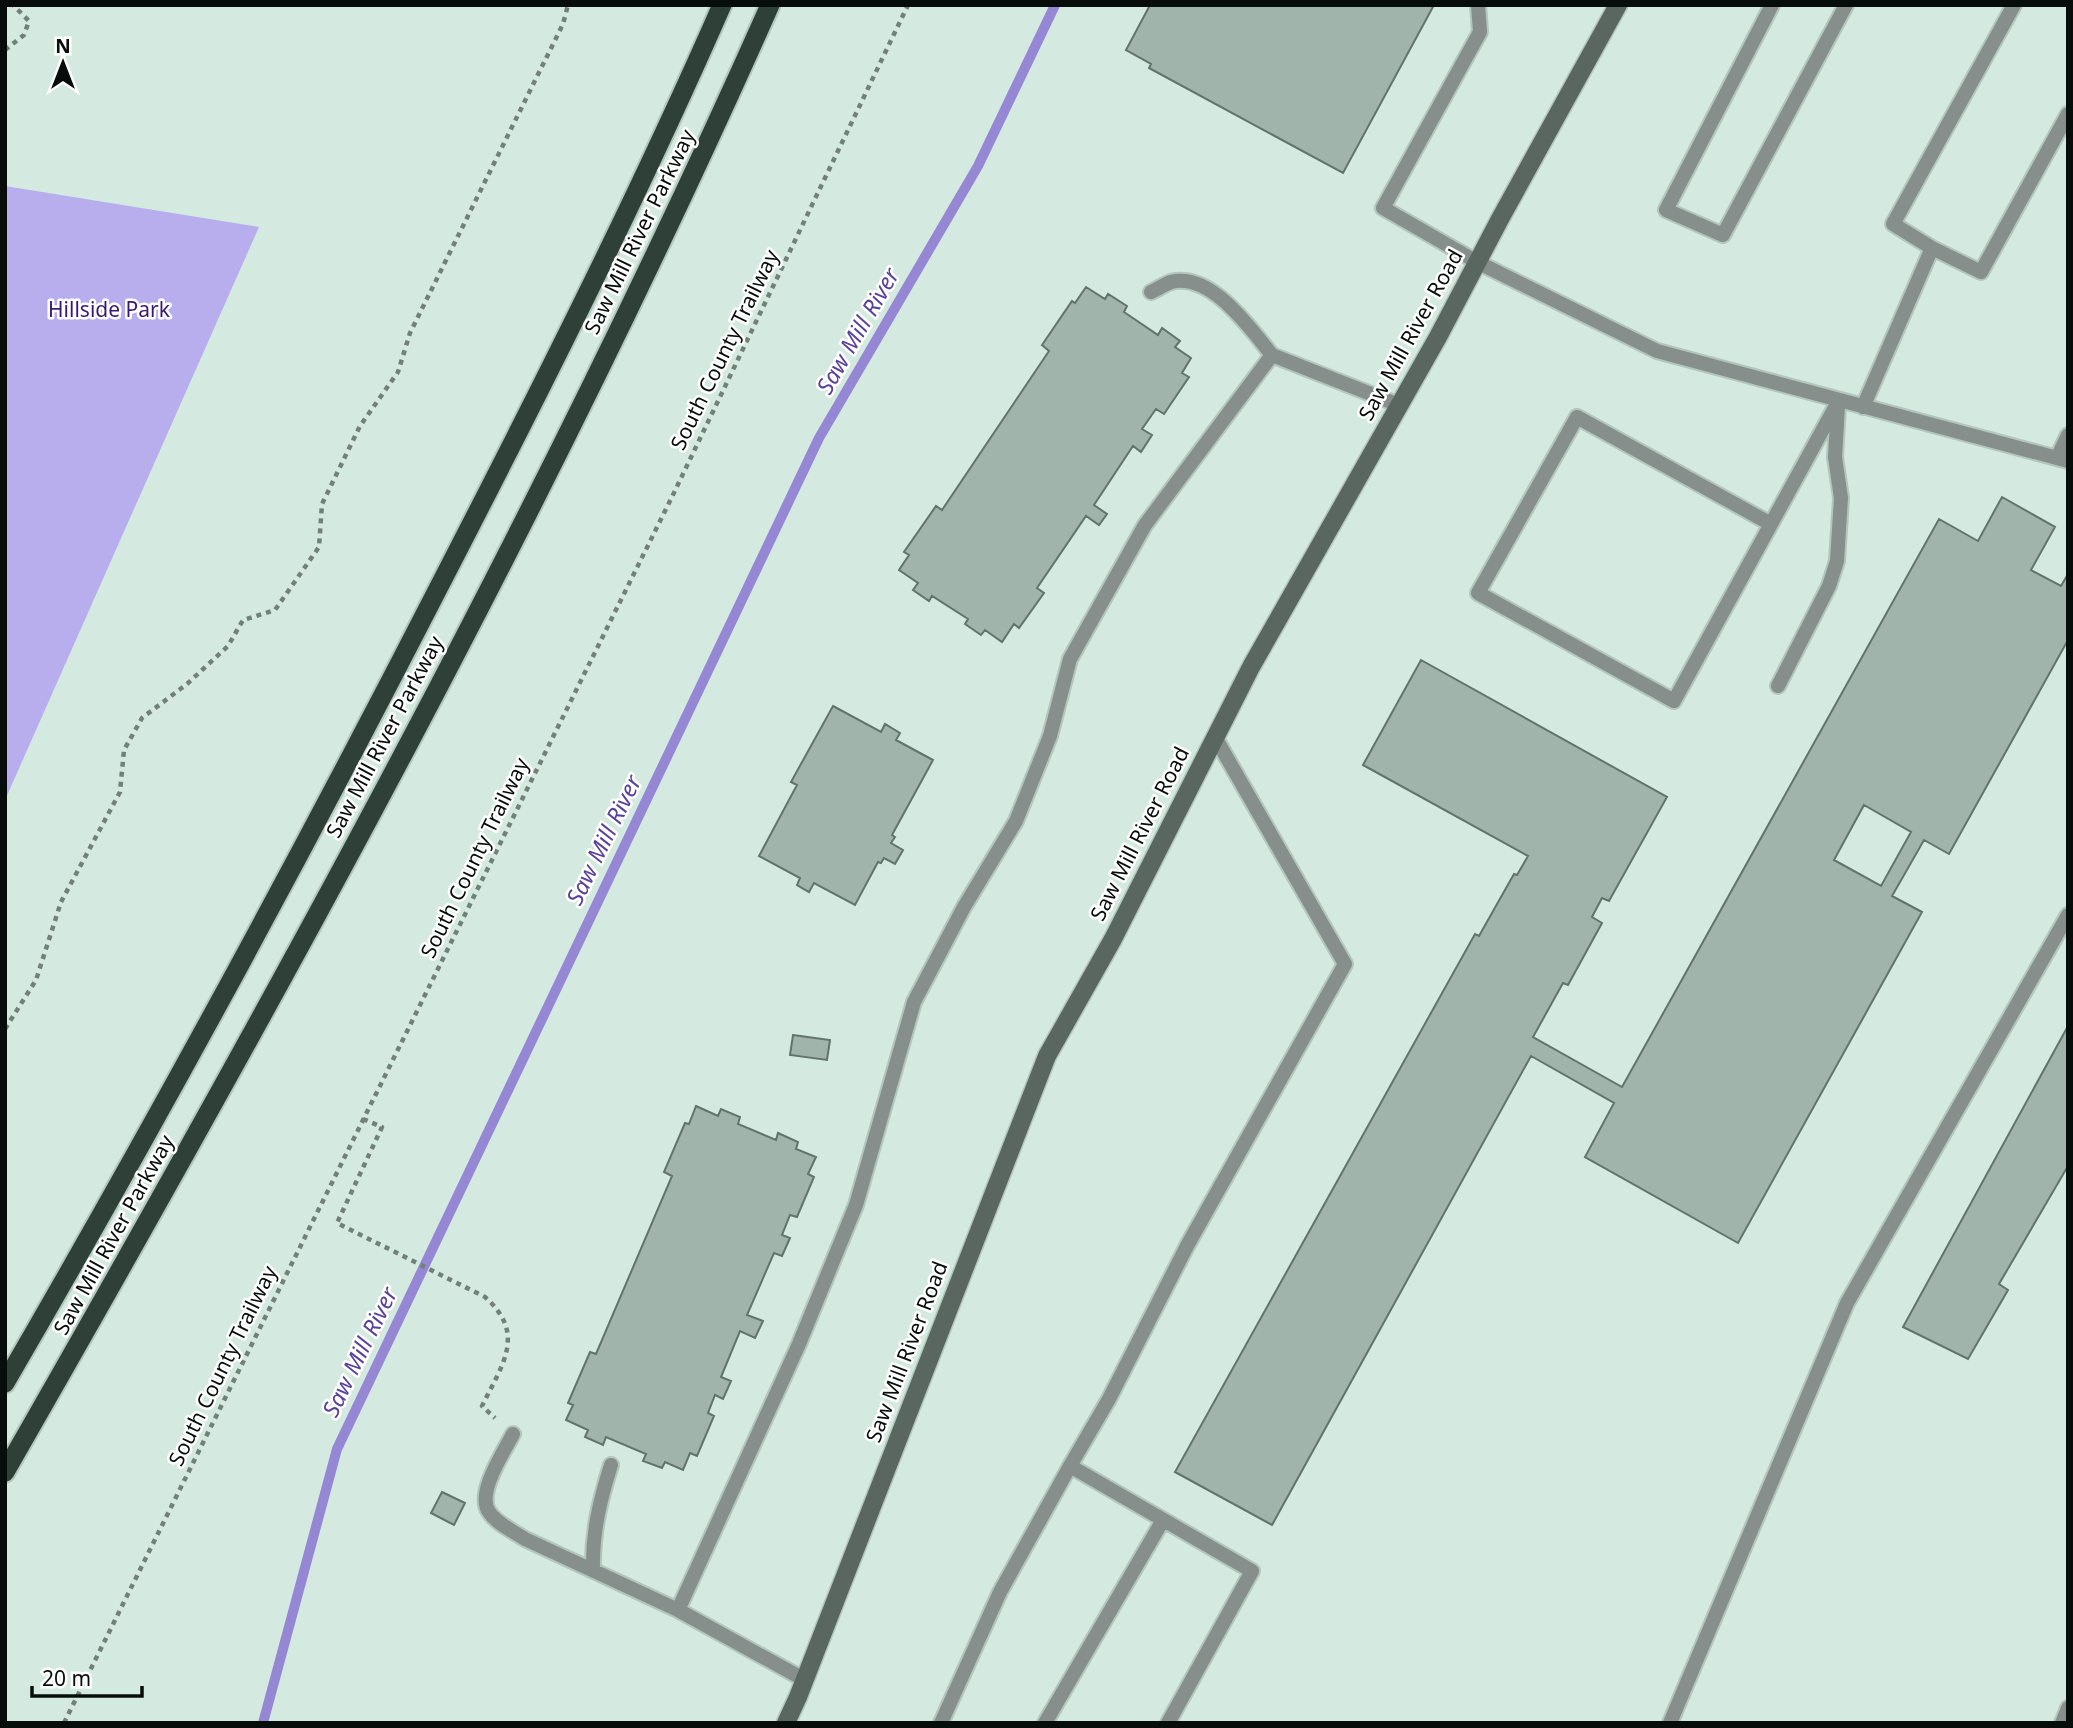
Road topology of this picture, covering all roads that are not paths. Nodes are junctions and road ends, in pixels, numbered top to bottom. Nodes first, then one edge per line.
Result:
1 (722, 5) edge
2 (770, 5) edge
3 (1478, 5) edge
4 (1618, 5) edge
5 (1772, 5) edge
6 (1846, 5) edge
7 (2014, 5) edge
8 (2068, 114) edge
9 (1932, 248) junction
10 (1477, 262) junction
11 (1152, 292) dead end
12 (1272, 355) junction
13 (1839, 400) junction
14 (1399, 405) junction
15 (1863, 407) junction
16 (2068, 435) edge
17 (2062, 460) edge
18 (1771, 524) junction
19 (1778, 685) dead end
20 (1215, 737) junction
21 (2068, 915) edge
22 (5, 1383) edge
23 (513, 1434) road end
24 (611, 1465) dead end
25 (1070, 1466) junction
26 (5, 1472) edge
27 (1163, 1520) junction
28 (593, 1570) junction
29 (678, 1610) junction
30 (805, 1680) junction
31 (2068, 1708) edge
32 (786, 1723) edge
33 (941, 1723) edge
34 (1045, 1723) edge
35 (1168, 1723) edge
36 (1670, 1723) edge
37 (2062, 1723) edge

1 - 22 highway, Saw Mill River Parkway
2 - 26 highway, Saw Mill River Parkway
3 - 10 lane
4 - 10 main road, Saw Mill River Road
5 - 6 lane
7 - 9 lane
8 - 9 lane
9 - 15 lane
10 - 13 lane
10 - 14 main road, Saw Mill River Road
11 - 12 lane
12 - 14 lane
12 - 29 lane
13 - 15 lane
13 - 18 lane
13 - 19 lane
14 - 20 main road, Saw Mill River Road
15 - 17 lane
16 - 17 lane
18 - 18 lane
20 - 25 lane
20 - 30 main road, Saw Mill River Road
21 - 36 lane
23 - 28 lane
24 - 28 lane
25 - 27 lane
25 - 33 lane
27 - 34 lane
27 - 35 lane
28 - 29 lane
29 - 30 lane
30 - 32 main road, Saw Mill River Road
31 - 37 lane

